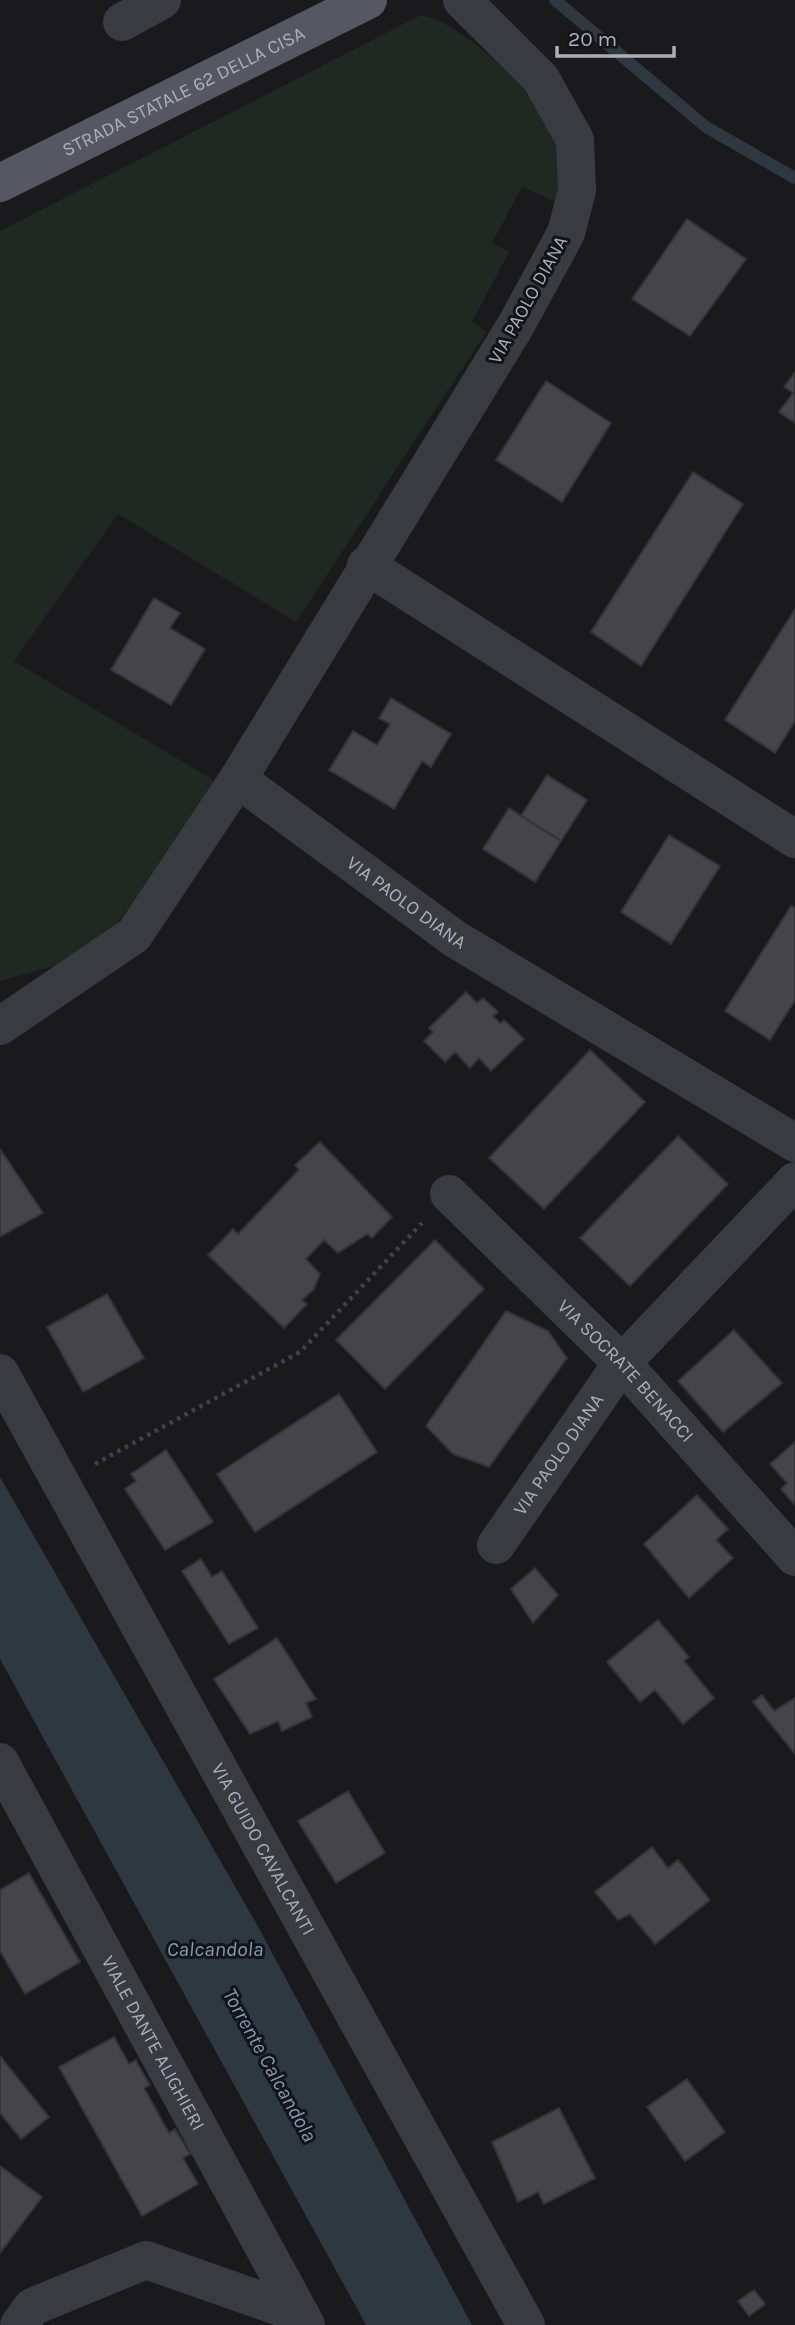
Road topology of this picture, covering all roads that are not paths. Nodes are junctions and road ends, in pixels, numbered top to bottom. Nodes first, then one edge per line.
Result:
1 (162, 0) edge
2 (368, 0) edge
3 (462, 0) edge
4 (122, 22) dead end
5 (0, 183) edge
6 (366, 565) junction
7 (238, 779) junction
8 (795, 839) edge
9 (0, 1026) edge
10 (795, 1143) edge
11 (795, 1181) edge
12 (449, 1194) road end
13 (622, 1363) junction
14 (0, 1373) edge
15 (496, 1545) dead end
16 (795, 1557) edge
17 (0, 1762) edge
18 (303, 2320) edge
19 (19, 2325) edge
20 (526, 2325) edge

1 - 4 street
2 - 5 main road, STRADA STATALE 62 DELLA CISA
3 - 6 street, VIA PAOLO DIANA
6 - 7 street, VIA PAOLO DIANA
6 - 8 street
7 - 9 street
7 - 10 street, VIA PAOLO DIANA
11 - 13 street, VIA PAOLO DIANA
12 - 13 street, VIA SOCRATE BENACCI
13 - 15 street, VIA PAOLO DIANA
13 - 16 street, VIA SOCRATE BENACCI
14 - 20 street, VIA GUIDO CAVALCANTI
17 - 18 street, VIALE DANTE ALIGHIERI
18 - 19 street

